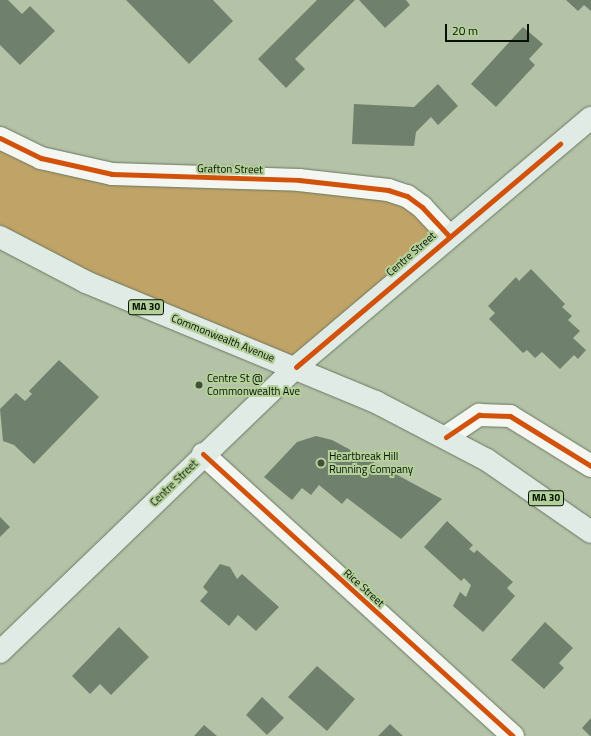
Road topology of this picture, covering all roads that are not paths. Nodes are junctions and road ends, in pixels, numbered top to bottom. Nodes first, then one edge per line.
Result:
1 (591, 118) edge
2 (0, 138) edge
3 (448, 236) junction
4 (0, 237) edge
5 (296, 367) junction
6 (446, 437) junction
7 (202, 454) junction
8 (591, 466) edge
9 (591, 532) edge
10 (0, 652) edge
11 (513, 736) edge

1 - 3 main road, Centre Street
2 - 3 street, Grafton Street
3 - 5 main road, Centre Street
4 - 5 main road, Commonwealth Avenue / MA 30
5 - 6 main road, Commonwealth Avenue / MA 30
5 - 7 main road, Centre Street
6 - 8 street
6 - 9 main road, Commonwealth Avenue / MA 30
7 - 10 main road, Centre Street
7 - 11 street, Rice Street

